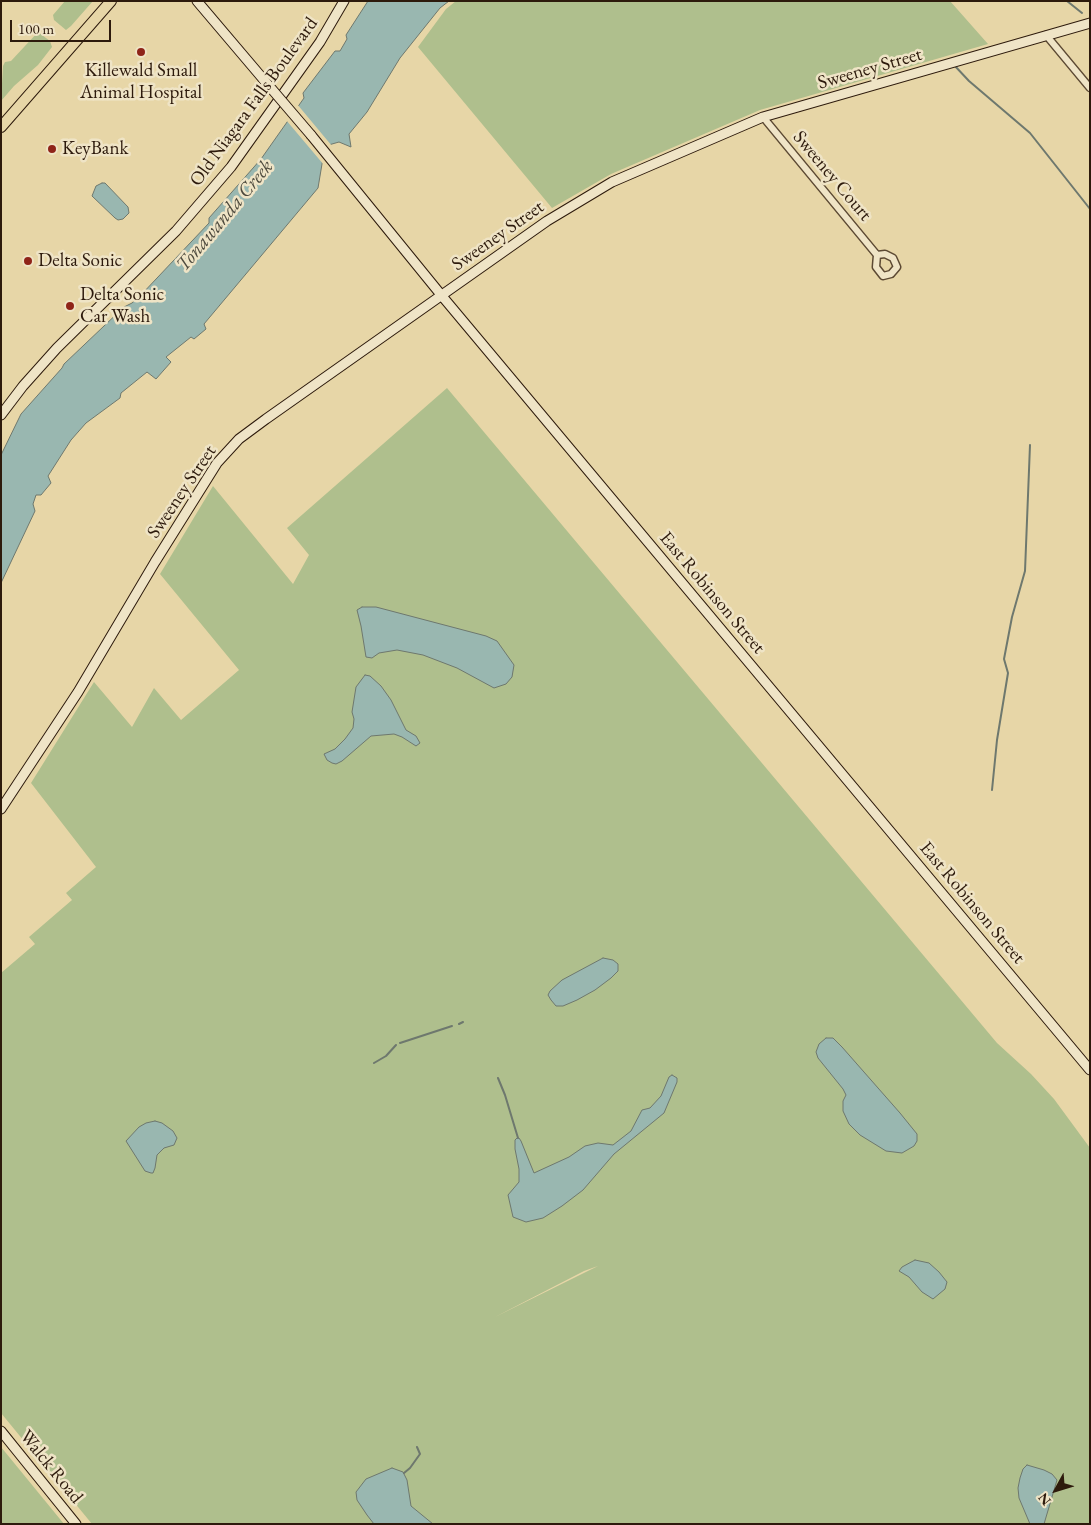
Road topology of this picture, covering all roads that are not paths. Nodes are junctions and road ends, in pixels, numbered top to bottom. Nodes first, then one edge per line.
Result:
1 (111, 1) edge
2 (197, 1) edge
3 (344, 1) edge
4 (1090, 23) edge
5 (1046, 35) junction
6 (1090, 88) edge
7 (763, 117) junction
8 (1, 127) edge
9 (877, 255) dead end
10 (442, 296) junction
11 (1, 415) edge
12 (1, 809) edge
13 (1090, 1070) edge
14 (1, 1431) edge
15 (76, 1524) edge

1 - 8 main road
2 - 10 street, East Robinson Street, bridge
3 - 11 street, Old Niagara Falls Boulevard
4 - 5 street, Sweeney Street
5 - 6 street
5 - 7 street, Sweeney Street
7 - 9 street, Sweeney Court
7 - 10 street, Sweeney Street
10 - 12 street, Sweeney Street
10 - 13 street, East Robinson Street
14 - 15 street, Walck Road

